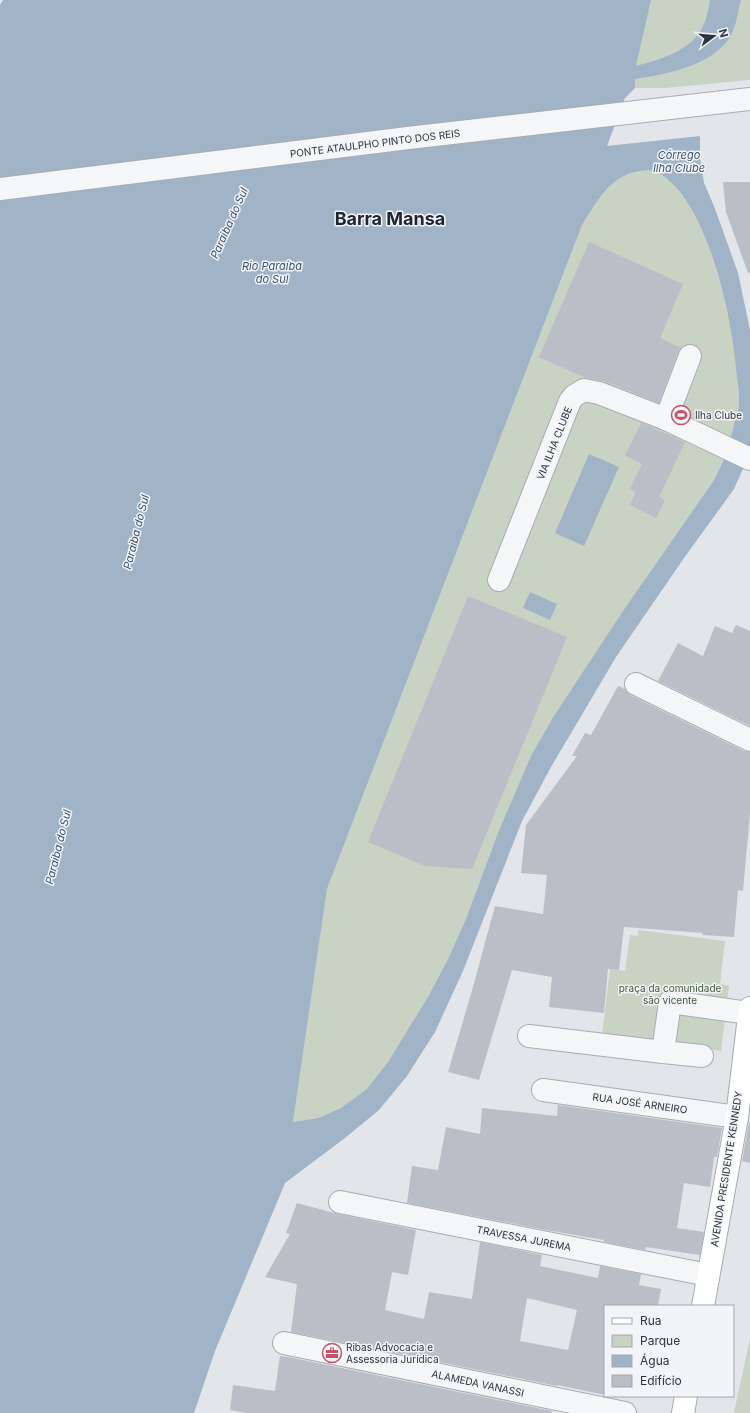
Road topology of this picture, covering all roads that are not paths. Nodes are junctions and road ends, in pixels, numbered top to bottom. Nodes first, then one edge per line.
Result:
1 (750, 99) edge
2 (0, 189) edge
3 (690, 356) dead end
4 (666, 419) junction
5 (750, 459) edge
6 (499, 580) dead end
7 (636, 684) dead end
8 (750, 740) edge
9 (750, 1010) edge
10 (529, 1036) dead end
11 (663, 1052) junction
12 (702, 1056) dead end
13 (543, 1090) dead end
14 (736, 1117) junction
15 (340, 1202) dead end
16 (708, 1275) junction
17 (703, 1305) edge
18 (284, 1343) dead end
19 (686, 1397) edge
20 (625, 1413) edge
21 (683, 1413) edge

1 - 2 street, PONTE ATAULPHO PINTO DOS REIS
3 - 4 street
4 - 5 street, VIA ILHA CLUBE
4 - 6 street, VIA ILHA CLUBE
7 - 8 street
9 - 11 street
9 - 14 main road, AVENIDA PRESIDENTE KENNEDY
10 - 11 street
11 - 12 street
13 - 14 street, RUA JOSÉ ARNEIRO
14 - 16 main road, AVENIDA PRESIDENTE KENNEDY
15 - 16 street, TRAVESSA JUREMA
16 - 17 main road, AVENIDA PRESIDENTE KENNEDY
18 - 20 street, ALAMEDA VANASSI
19 - 21 main road

